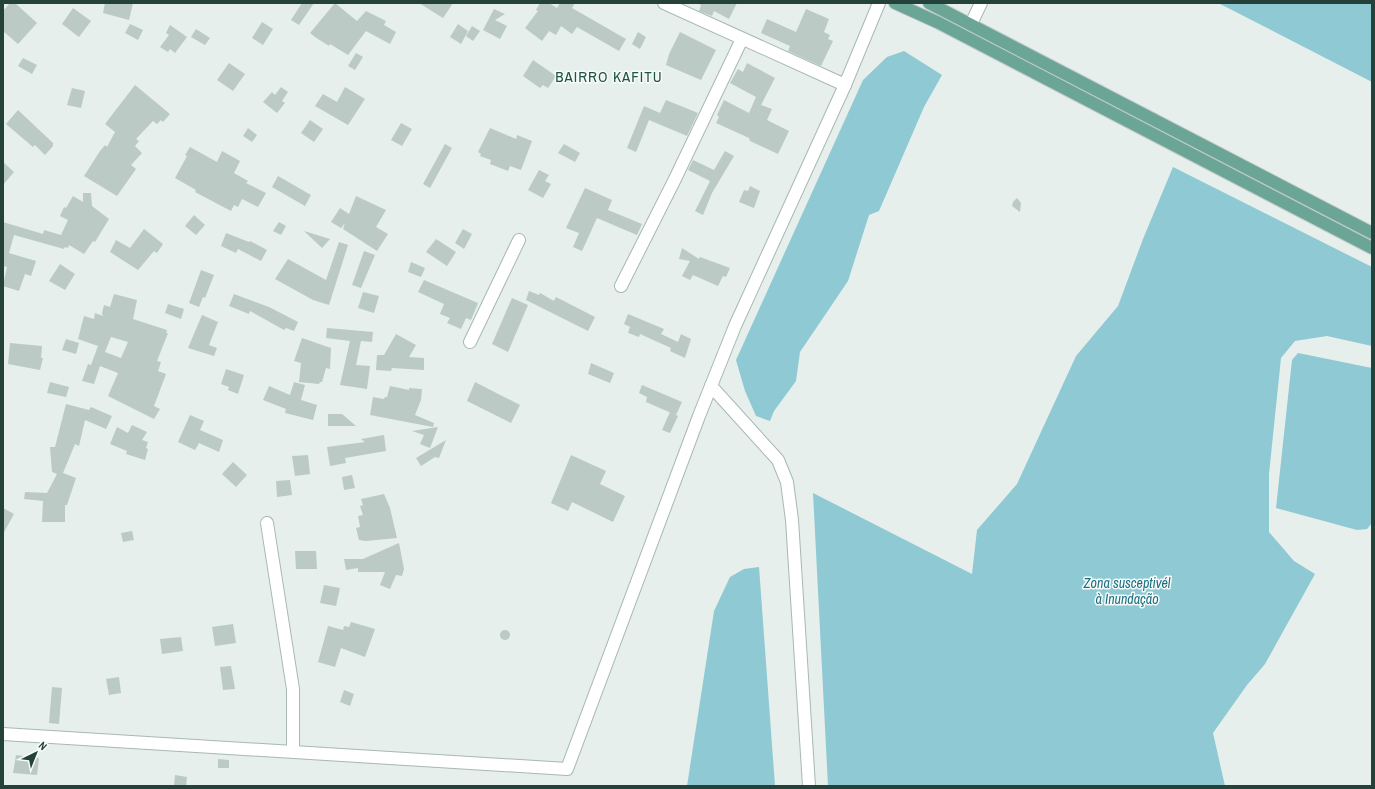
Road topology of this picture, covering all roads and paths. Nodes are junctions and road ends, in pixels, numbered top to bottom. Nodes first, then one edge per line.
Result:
1 (664, 3) edge
2 (879, 3) edge
3 (895, 3) edge
4 (928, 3) edge
5 (982, 3) edge
6 (971, 24) junction
7 (742, 39) junction
8 (845, 85) junction
9 (1372, 233) edge
10 (519, 240) dead end
11 (1372, 248) edge
12 (620, 286) dead end
13 (470, 342) dead end
14 (710, 386) junction
15 (267, 523) dead end
16 (3, 734) edge
17 (293, 750) junction
18 (810, 786) edge

1 - 7 street
2 - 8 street
3 - 11 main road
4 - 6 main road
5 - 6 street
6 - 9 main road
7 - 8 street
7 - 12 street
8 - 14 street
10 - 13 street
14 - 17 street
14 - 18 street
15 - 17 street
16 - 17 street

